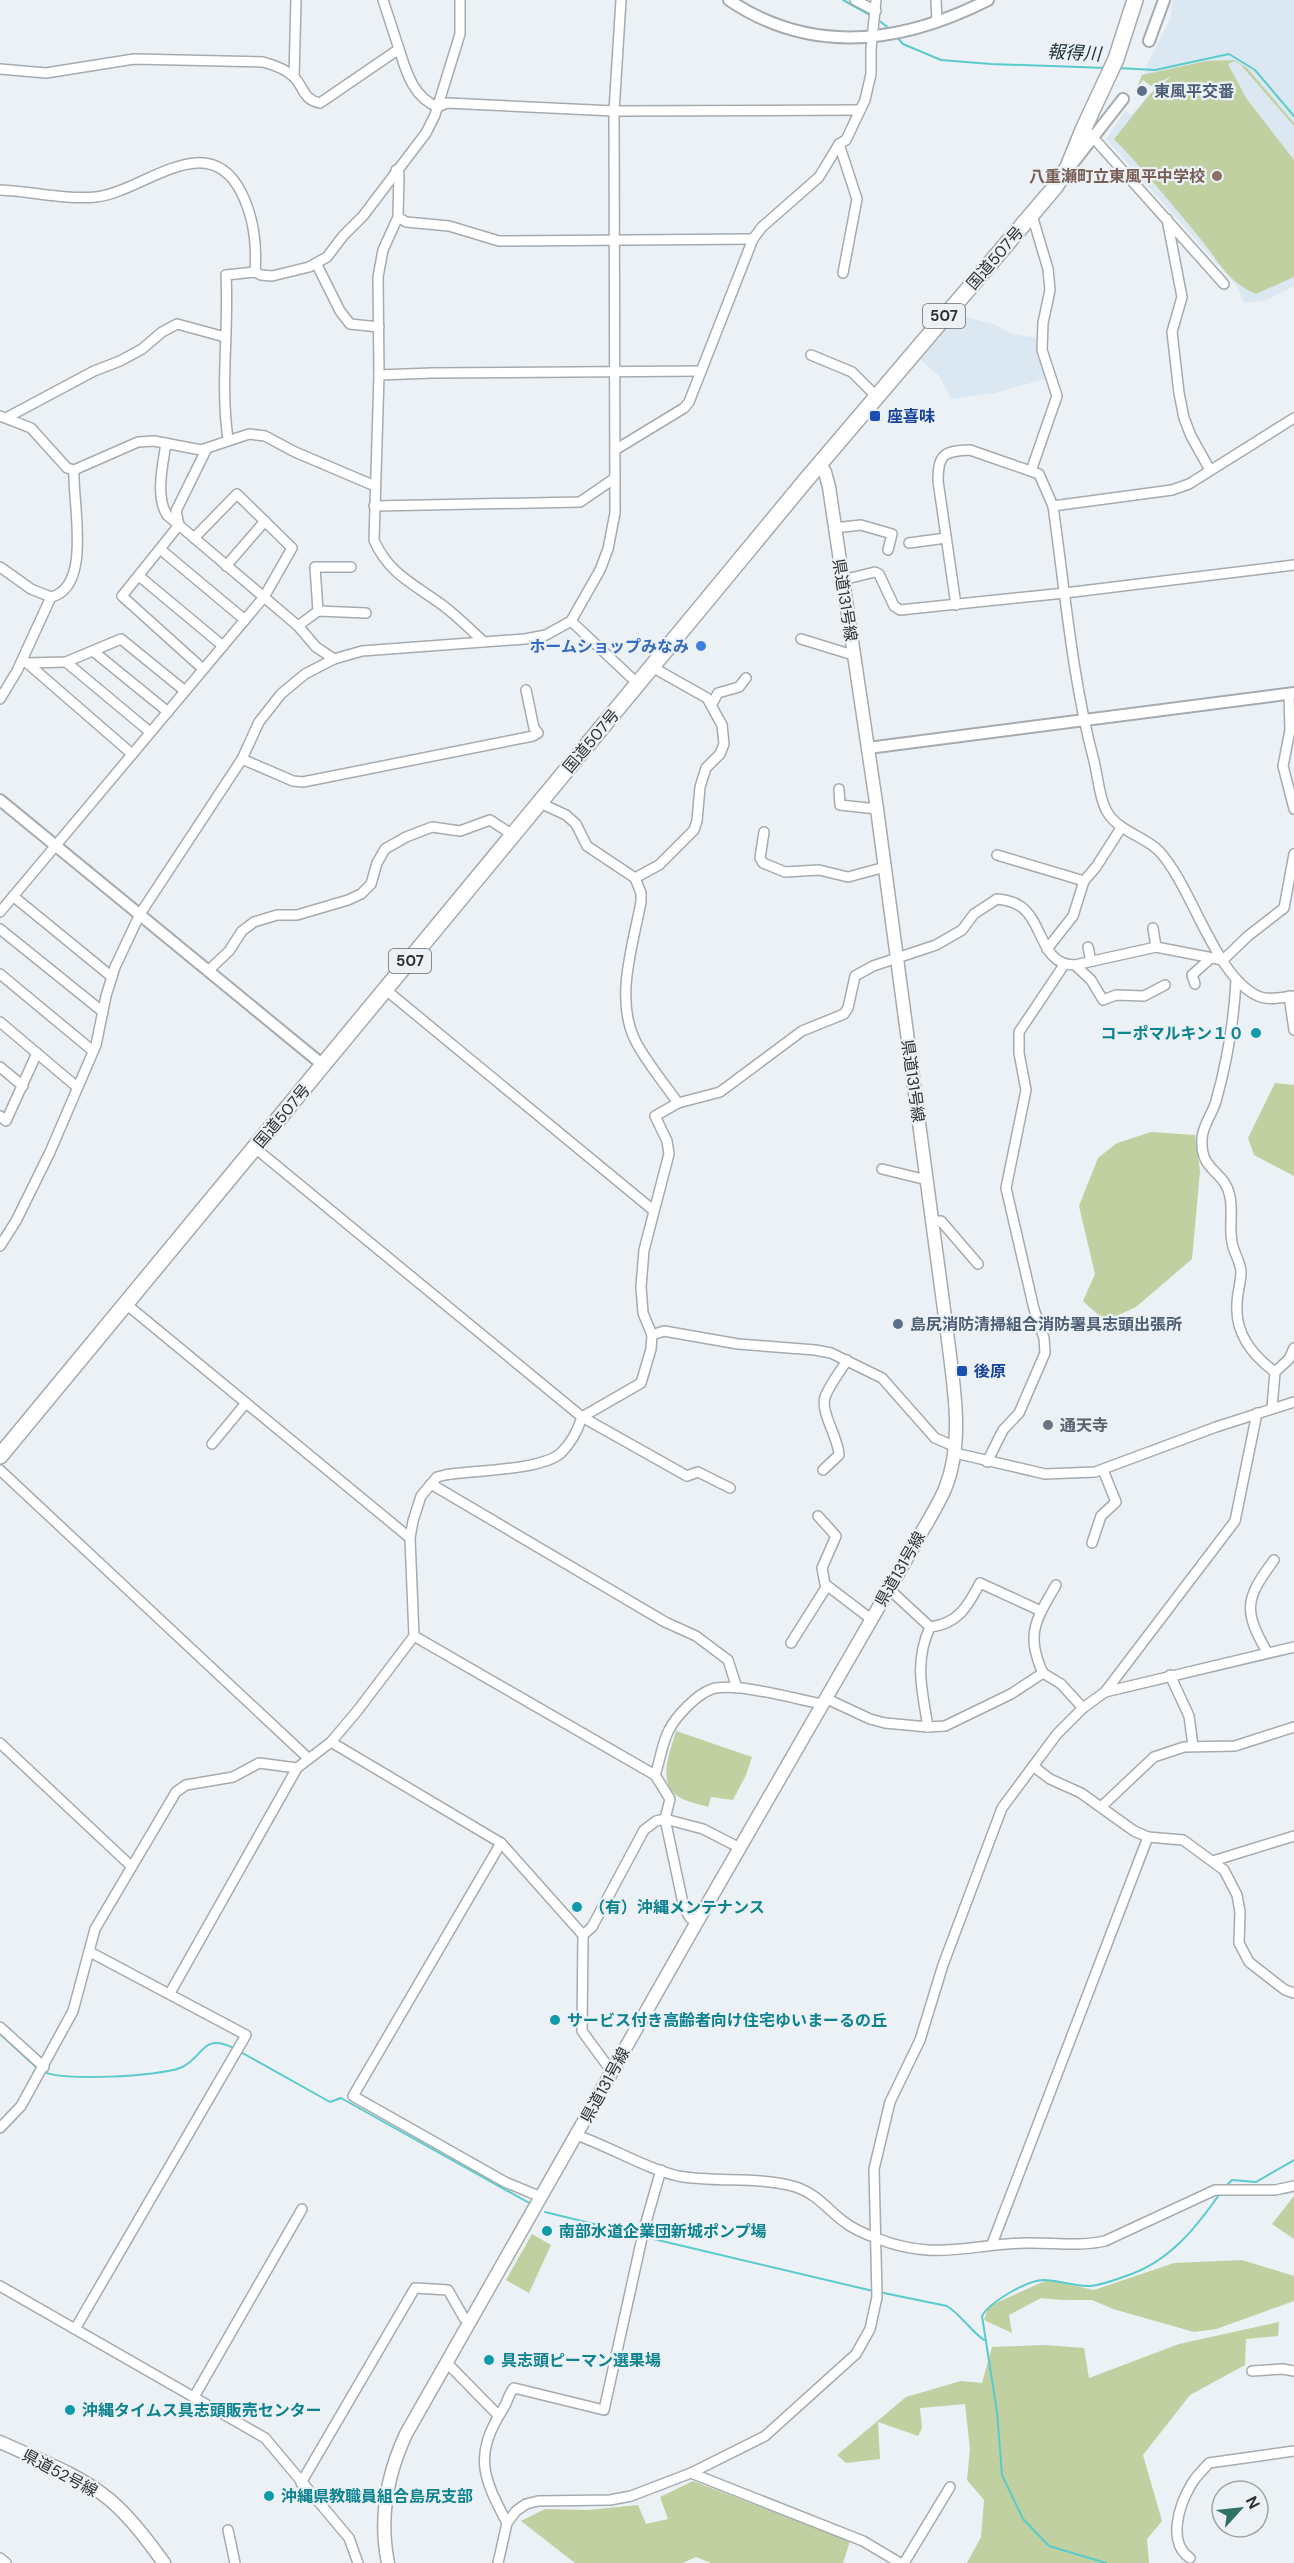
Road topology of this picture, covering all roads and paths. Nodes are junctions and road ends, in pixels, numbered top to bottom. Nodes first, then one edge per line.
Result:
1 (296, 0) edge
2 (383, 0) edge
3 (460, 0) edge
4 (621, 0) edge
5 (729, 0) edge
6 (855, 0) edge
7 (876, 0) edge
8 (936, 0) edge
9 (987, 0) edge
10 (1135, 0) edge
11 (1164, 0) edge
12 (876, 11) junction
13 (937, 22) junction
14 (872, 36) junction
15 (1149, 41) dead end
16 (399, 49) junction
17 (0, 69) edge
18 (294, 77) junction
19 (1123, 99) dead end
20 (438, 106) junction
21 (860, 110) junction
22 (614, 111) junction
23 (1089, 133) junction
24 (839, 144) junction
25 (396, 170) junction
26 (0, 190) edge
27 (1032, 215) junction
28 (398, 217) junction
29 (1167, 219) junction
30 (753, 239) junction
31 (613, 241) junction
32 (316, 263) junction
33 (255, 272) junction
34 (843, 273) dead end
35 (1224, 284) dead end
36 (379, 327) junction
37 (225, 337) junction
38 (812, 355) dead end
39 (701, 371) junction
40 (615, 373) junction
41 (380, 375) junction
42 (877, 396) junction
43 (3, 417) edge
44 (1294, 418) edge
45 (228, 439) junction
46 (166, 443) junction
47 (207, 448) junction
48 (615, 450) junction
49 (820, 465) junction
50 (74, 470) junction
51 (1210, 470) junction
52 (1030, 471) junction
53 (615, 478) junction
54 (375, 486) junction
55 (374, 506) junction
56 (1053, 506) junction
57 (265, 521) junction
58 (179, 525) junction
59 (834, 528) junction
60 (194, 538) junction
61 (946, 538) junction
62 (909, 543) dead end
63 (160, 549) junction
64 (888, 550) dead end
65 (1294, 564) edge
66 (226, 566) junction
67 (0, 567) edge
68 (351, 567) dead end
69 (139, 576) junction
70 (842, 580) junction
71 (1065, 593) junction
72 (51, 597) junction
73 (264, 597) junction
74 (956, 605) junction
75 (318, 611) junction
76 (366, 613) dead end
77 (245, 620) junction
78 (571, 621) junction
79 (298, 626) junction
80 (801, 639) dead end
81 (484, 642) junction
82 (223, 646) junction
83 (93, 651) junction
84 (853, 656) junction
85 (334, 659) junction
86 (24, 661) junction
87 (66, 662) junction
88 (652, 667) junction
89 (203, 669) junction
90 (746, 678) dead end
91 (638, 684) junction
92 (526, 690) dead end
93 (185, 691) junction
94 (1291, 693) edge
95 (0, 699) edge
96 (712, 704) junction
97 (168, 712) junction
98 (1083, 719) junction
99 (150, 732) junction
100 (868, 748) junction
101 (132, 754) junction
102 (242, 759) junction
103 (839, 789) dead end
104 (0, 800) edge
105 (540, 803) junction
106 (877, 808) junction
107 (1294, 809) edge
108 (1121, 828) junction
109 (764, 832) dead end
110 (513, 835) junction
111 (55, 846) junction
112 (997, 855) dead end
113 (1294, 855) edge
114 (885, 867) junction
115 (634, 878) junction
116 (1084, 881) junction
117 (13, 896) junction
118 (0, 912) edge
119 (140, 914) junction
120 (1153, 928) dead end
121 (0, 929) edge
122 (1088, 947) dead end
123 (1156, 947) junction
124 (1047, 949) junction
125 (896, 958) junction
126 (1211, 958) junction
127 (1223, 960) junction
128 (1091, 961) junction
129 (1064, 965) junction
130 (1075, 965) junction
131 (208, 971) junction
132 (0, 974) edge
133 (112, 977) junction
134 (1236, 980) junction
135 (1195, 984) dead end
136 (1165, 985) dead end
137 (386, 990) junction
138 (1292, 996) edge
139 (1108, 1000) junction
140 (1109, 1011) dead end
141 (103, 1012) junction
142 (0, 1022) edge
143 (1294, 1030) edge
144 (93, 1051) junction
145 (37, 1053) junction
146 (323, 1065) junction
147 (0, 1067) edge
148 (23, 1086) junction
149 (77, 1086) junction
150 (678, 1103) junction
151 (0, 1116) edge
152 (255, 1148) junction
153 (882, 1169) dead end
154 (927, 1180) junction
155 (653, 1210) junction
156 (933, 1221) junction
157 (0, 1246) edge
158 (978, 1264) dead end
159 (126, 1304) junction
160 (652, 1335) junction
161 (1294, 1348) edge
162 (847, 1360) junction
163 (1275, 1372) junction
164 (1294, 1402) edge
165 (246, 1403) junction
166 (1272, 1408) junction
167 (1257, 1413) junction
168 (582, 1417) junction
169 (212, 1444) dead end
170 (956, 1450) junction
171 (0, 1456) edge
172 (987, 1462) junction
173 (0, 1470) edge
174 (823, 1470) dead end
175 (1102, 1470) junction
176 (431, 1484) junction
177 (730, 1488) dead end
178 (818, 1515) dead end
179 (410, 1538) junction
180 (1092, 1543) dead end
181 (1274, 1560) dead end
182 (1056, 1585) dead end
183 (827, 1586) junction
184 (889, 1589) junction
185 (1041, 1611) junction
186 (871, 1619) junction
187 (930, 1627) junction
188 (414, 1635) junction
189 (791, 1643) dead end
190 (1294, 1647) edge
191 (1267, 1652) junction
192 (1043, 1673) junction
193 (1170, 1676) junction
194 (737, 1688) junction
195 (1105, 1692) junction
196 (824, 1701) junction
197 (1083, 1708) junction
198 (928, 1727) junction
199 (1294, 1727) edge
200 (331, 1742) junction
201 (0, 1743) edge
202 (1193, 1746) junction
203 (308, 1758) junction
204 (1034, 1766) junction
205 (297, 1768) junction
206 (656, 1775) junction
207 (1101, 1807) junction
208 (665, 1819) junction
209 (1294, 1836) edge
210 (1148, 1837) junction
211 (501, 1843) junction
212 (740, 1848) junction
213 (1213, 1861) junction
214 (131, 1866) junction
215 (697, 1922) junction
216 (583, 1935) junction
217 (90, 1952) junction
218 (170, 1993) junction
219 (1294, 1993) edge
220 (0, 2027) edge
221 (44, 2067) junction
222 (612, 2072) junction
223 (0, 2128) edge
224 (576, 2135) junction
225 (661, 2170) junction
226 (1294, 2186) edge
227 (541, 2197) junction
228 (302, 2209) dead end
229 (876, 2238) junction
230 (992, 2244) junction
231 (0, 2286) edge
232 (470, 2322) junction
233 (75, 2329) junction
234 (447, 2363) junction
235 (1252, 2371) dead end
236 (1294, 2371) edge
237 (194, 2397) junction
238 (498, 2415) junction
239 (0, 2442) edge
240 (1294, 2451) edge
241 (691, 2473) junction
242 (301, 2483) junction
243 (950, 2487) dead end
244 (507, 2523) junction
245 (228, 2530) dead end
246 (0, 2558) edge
247 (1191, 2558) dead end
248 (6, 2563) edge
249 (164, 2563) edge
250 (235, 2563) edge
251 (358, 2563) edge
252 (388, 2563) edge
253 (498, 2563) edge
254 (902, 2563) edge

1 - 18 street
2 - 16 street
3 - 20 street
4 - 22 street
5 - 14 street
6 - 12 street
7 - 12 street
8 - 13 street
9 - 13 street
10 - 23 highway, 国道507号 / 507
11 - 15 street
12 - 14 street
13 - 14 street
14 - 21 street
16 - 18 street
16 - 20 street
17 - 18 street
19 - 23 street
20 - 22 street
20 - 25 street
21 - 22 street
21 - 24 street
22 - 31 street
23 - 27 highway, 国道507号 / 507
23 - 29 street
24 - 30 street
24 - 34 street
25 - 28 street
25 - 32 street
26 - 33 street
27 - 42 highway, 国道507号 / 507
27 - 52 street
28 - 31 street
28 - 36 street
29 - 35 street
29 - 51 street
30 - 31 street
30 - 39 street
31 - 40 street
32 - 33 street
32 - 36 street
33 - 37 street
36 - 41 street
37 - 43 street
37 - 45 street
38 - 42 street
39 - 40 street
39 - 48 street
40 - 41 street
40 - 48 street
41 - 54 street
42 - 49 highway, 国道507号 / 507
43 - 50 street
44 - 51 street
45 - 47 street
45 - 54 street
46 - 47 street
46 - 50 street
46 - 58 street
47 - 58 street
48 - 53 street
49 - 59 main road, 県道131号線
49 - 88 highway, 国道507号 / 507
50 - 72 street
51 - 56 street
52 - 56 street
52 - 61 street
53 - 55 street
53 - 78 street
54 - 55 street
55 - 81 street
56 - 71 street
57 - 60 street
57 - 66 street
57 - 73 street
58 - 60 street
58 - 63 street
59 - 64 street
59 - 70 main road, 県道131号線
60 - 66 street
61 - 62 street
61 - 74 street
63 - 69 street
63 - 77 street
65 - 71 street
66 - 73 street
67 - 72 street
68 - 75 street
69 - 82 street
69 - 89 street
70 - 74 street
70 - 84 main road, 県道131号線
71 - 74 street
71 - 98 street
72 - 86 street
73 - 77 street
73 - 79 street
75 - 76 street
75 - 79 street
77 - 82 street
78 - 81 street
78 - 91 street
79 - 85 street
80 - 84 street
81 - 85 street
82 - 89 street
83 - 87 street
83 - 93 street
83 - 97 street
84 - 100 main road, 県道131号線
85 - 102 street
86 - 87 street
86 - 95 street
86 - 101 street
87 - 99 street
88 - 91 highway, 国道507号 / 507
88 - 96 street
89 - 93 street
90 - 96 street
91 - 105 highway, 国道507号 / 507
92 - 102 street
93 - 97 street
94 - 98 street
94 - 107 street
96 - 115 street
97 - 99 street
98 - 100 street
98 - 108 street
99 - 101 street
100 - 106 main road, 県道131号線
101 - 111 street
102 - 119 street
103 - 106 street
104 - 111 street
105 - 110 highway, 国道507号 / 507
105 - 115 street
106 - 114 main road, 県道131号線
108 - 116 street
108 - 127 street
109 - 114 street
110 - 131 street
110 - 137 highway, 国道507号 / 507
111 - 117 street
111 - 119 street
112 - 116 street
113 - 127 street
114 - 125 main road, 県道131号線
115 - 150 street
116 - 124 street
117 - 118 street
117 - 133 street
119 - 131 street
119 - 133 street
120 - 123 street
121 - 141 street
122 - 128 street
123 - 126 street
123 - 128 street
124 - 125 street
124 - 129 street
125 - 150 street
125 - 154 main road, 県道131号線
126 - 127 street
126 - 135 street
127 - 134 street
128 - 130 street
129 - 130 street
129 - 172 street
130 - 139 street
131 - 146 street
132 - 144 street
133 - 141 street
134 - 138 street
134 - 163 street
136 - 139 street
137 - 146 highway, 国道507号 / 507
137 - 155 street
138 - 143 street
139 - 140 street
141 - 144 street
142 - 145 street
144 - 149 street
145 - 148 street
145 - 149 street
146 - 152 highway, 国道507号 / 507
147 - 148 street
148 - 151 street
149 - 157 street
150 - 155 street
152 - 159 highway, 国道507号 / 507
152 - 168 street
153 - 154 street
154 - 156 main road, 県道131号線
155 - 160 street
156 - 158 street
156 - 170 main road, 県道131号線
159 - 165 street
159 - 171 highway, 国道507号 / 507
160 - 162 street
160 - 168 street
161 - 163 street
162 - 170 street
162 - 174 street
163 - 166 street
164 - 166 street
165 - 169 street
165 - 179 street
166 - 167 street
167 - 175 street
167 - 195 street
168 - 176 street
168 - 177 street
170 - 172 street
170 - 184 main road, 県道131号線
172 - 175 street
173 - 203 street
175 - 180 street
176 - 179 street
176 - 194 street
178 - 183 street
179 - 188 street
181 - 191 street
182 - 185 street
183 - 186 street
183 - 189 street
184 - 186 main road, 県道131号線
184 - 187 street
185 - 187 street
185 - 192 street
186 - 196 main road, 県道131号線
187 - 198 street
188 - 200 street
188 - 206 street
190 - 191 street
191 - 193 street
192 - 197 street
192 - 198 street
193 - 195 street
193 - 202 street
194 - 196 street
194 - 206 street
195 - 197 street
196 - 198 street
196 - 212 main road, 県道131号線
197 - 204 street
199 - 202 street
200 - 203 street
200 - 211 street
201 - 214 street
202 - 207 street
203 - 205 street
204 - 207 street
204 - 229 street
205 - 214 street
205 - 218 street
206 - 208 street
207 - 210 street
208 - 212 street
208 - 215 street
208 - 216 street
209 - 213 street
210 - 213 street
210 - 230 street
211 - 216 street
211 - 227 street
212 - 215 main road, 県道131号線
213 - 219 street
214 - 217 street
215 - 222 main road, 県道131号線
216 - 222 street
217 - 218 street
217 - 221 street
218 - 233 street
220 - 221 street
221 - 223 street
222 - 224 main road, 県道131号線
224 - 225 street
224 - 227 main road, 県道131号線
225 - 229 street
225 - 238 street
226 - 230 street
227 - 232 main road, 県道131号線
228 - 237 street
229 - 230 street
229 - 241 street
231 - 233 street
232 - 234 main road, 県道131号線
232 - 242 street
233 - 237 street
234 - 238 street
234 - 252 main road, 県道131号線
235 - 236 street
237 - 242 street
238 - 244 street
239 - 249 main road, 県道52号線
240 - 247 street
241 - 244 street
241 - 254 street
242 - 251 street
243 - 254 street
244 - 253 street
245 - 250 street
246 - 248 street

